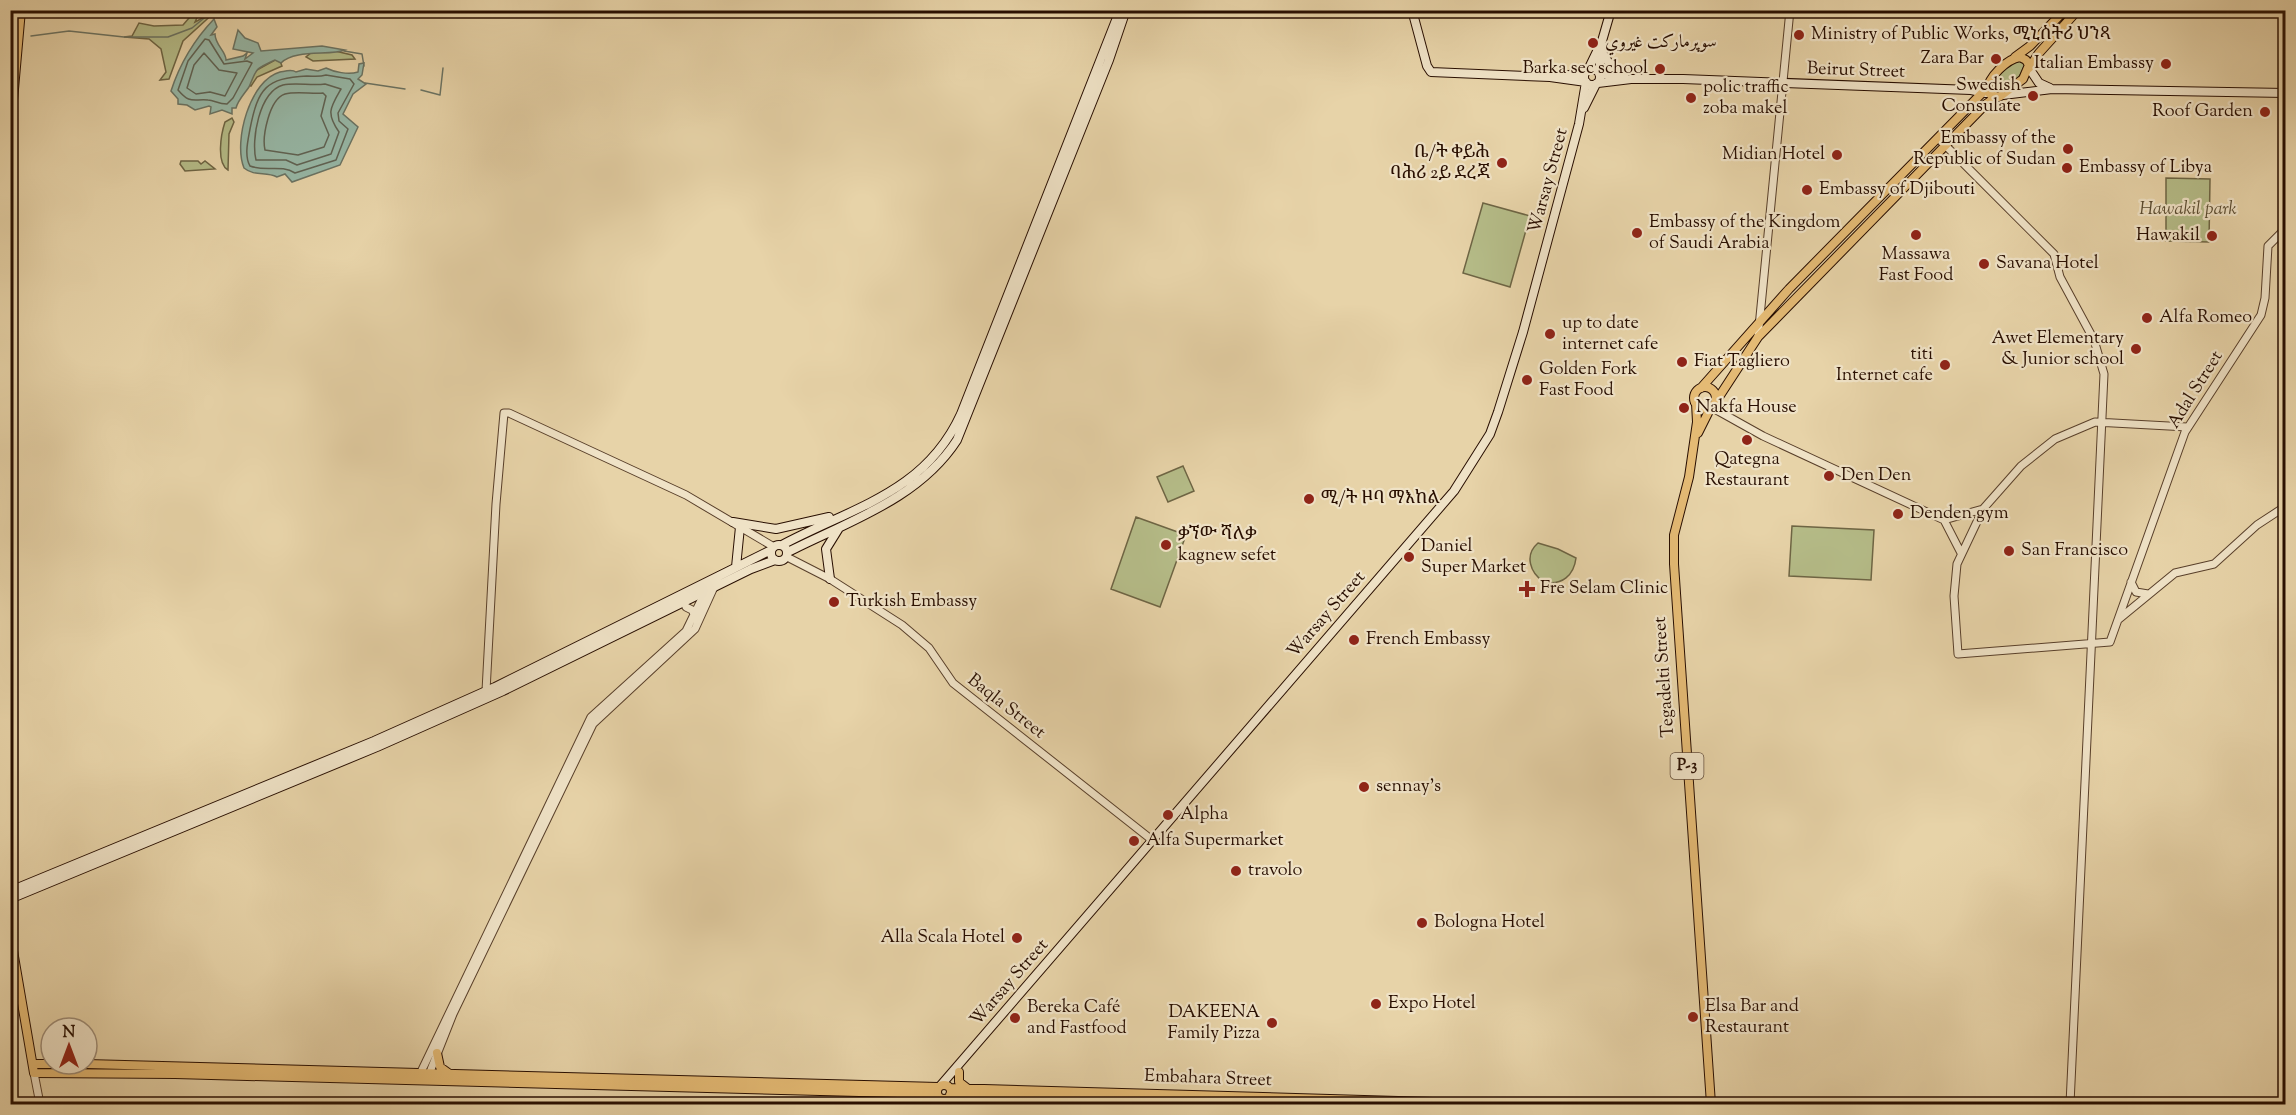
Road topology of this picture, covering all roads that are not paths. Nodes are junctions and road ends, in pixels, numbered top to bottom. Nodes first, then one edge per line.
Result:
1 (21, 10) edge
2 (1120, 10) edge
3 (1126, 10) edge
4 (1412, 10) edge
5 (1611, 10) edge
6 (1790, 10) edge
7 (2065, 10) edge
8 (2079, 10) edge
9 (1602, 45) junction
10 (2013, 58) junction
11 (2029, 68) junction
12 (1587, 71) junction
13 (1599, 73) junction
14 (1617, 76) junction
15 (1557, 77) junction
16 (1631, 79) junction
17 (1586, 82) junction
18 (1782, 83) junction
19 (1597, 84) junction
20 (2052, 89) junction
21 (1991, 92) junction
22 (2286, 93) edge
23 (1582, 112) junction
24 (10, 134) edge
25 (1942, 142) junction
26 (2286, 228) edge
27 (1026, 257) junction
28 (1759, 323) junction
29 (1758, 337) junction
30 (1701, 388) junction
31 (1696, 403) junction
32 (1713, 405) junction
33 (2102, 421) junction
34 (2187, 427) junction
35 (1694, 441) junction
36 (2286, 506) edge
37 (1983, 509) junction
38 (842, 519) junction
39 (1944, 520) junction
40 (736, 525) junction
41 (776, 547) junction
42 (1961, 553) junction
43 (787, 554) junction
44 (775, 560) junction
45 (736, 567) junction
46 (830, 579) junction
47 (2131, 582) junction
48 (712, 584) junction
49 (705, 592) junction
50 (2148, 594) junction
51 (686, 607) dead end
52 (695, 616) junction
53 (2117, 621) junction
54 (2092, 644) junction
55 (486, 691) junction
56 (1152, 840) junction
57 (10, 891) edge
58 (10, 899) edge
59 (10, 933) edge
60 (437, 1053) junction
61 (99, 1064) edge
62 (39, 1068) edge
63 (960, 1068) junction
64 (34, 1069) junction
65 (451, 1075) junction
66 (425, 1077) junction
67 (968, 1089) junction
68 (943, 1093) edge
69 (896, 1094) junction
70 (1712, 1099) edge
71 (40, 1104) edge
72 (915, 1104) edge
73 (932, 1104) edge
74 (1285, 1104) edge
75 (1501, 1104) edge
76 (1704, 1104) edge
77 (2070, 1104) edge

1 - 24 main road
2 - 27 main road
3 - 27 main road
4 - 15 main road
5 - 9 main road
6 - 18 street
7 - 10 main road
8 - 11 main road
9 - 12 main road
9 - 13 main road
9 - 14 main road
10 - 11 main road
10 - 21 main road
11 - 20 main road
11 - 21 main road
12 - 13 main road
12 - 15 main road
12 - 17 main road, Warsay Street
13 - 14 main road
13 - 19 main road
14 - 16 main road
15 - 17 main road
16 - 18 main road, Beirut Street
16 - 19 main road
17 - 19 main road
17 - 23 main road, Warsay Street
18 - 21 main road, Beirut Street
18 - 28 street
19 - 23 main road, Warsay Street
20 - 21 main road
20 - 22 main road
21 - 25 main road
21 - 25 main road
23 - 56 main road, Warsay Street
25 - 28 main road
25 - 29 main road
25 - 33 street
26 - 34 street, Adal Street
27 - 38 main road
28 - 29 street
28 - 30 main road
29 - 32 main road
30 - 31 main road
30 - 32 main road
31 - 32 main road
31 - 35 main road, P-3
32 - 35 main road, P-3
32 - 39 street
33 - 34 street
33 - 37 street
33 - 54 street
34 - 47 street, Adal Street
35 - 70 main road, Tegadelti Street / P-3
36 - 50 street
37 - 39 street
37 - 42 street
38 - 40 main road
38 - 41 main road
38 - 43 main road
38 - 46 main road
39 - 42 street
40 - 41 street
40 - 45 main road
40 - 55 street
41 - 43 main road
41 - 44 main road
41 - 45 main road
42 - 54 street
43 - 44 main road
43 - 46 street, Baqla Street
44 - 48 main road
45 - 48 main road
46 - 56 street, Baqla Street
47 - 50 street
47 - 53 street, Adal Street
48 - 49 main road
48 - 55 main road
48 - 60 street
49 - 52 street
49 - 58 main road
50 - 53 street
51 - 52 street
52 - 66 street
53 - 54 street, Adal Street
54 - 77 street
55 - 57 main road
56 - 63 main road, Warsay Street
59 - 64 main road
60 - 65 main road
60 - 66 street
61 - 66 main road
62 - 64 main road
63 - 67 main road
63 - 68 main road, Warsay Street
64 - 66 main road
64 - 71 street
65 - 66 main road
65 - 68 main road
66 - 69 main road
67 - 68 main road, Embahara Street
67 - 75 main road, Embahara Street
68 - 69 main road
68 - 73 main road
68 - 74 main road, Embahara Street
69 - 72 main road
70 - 76 main road

